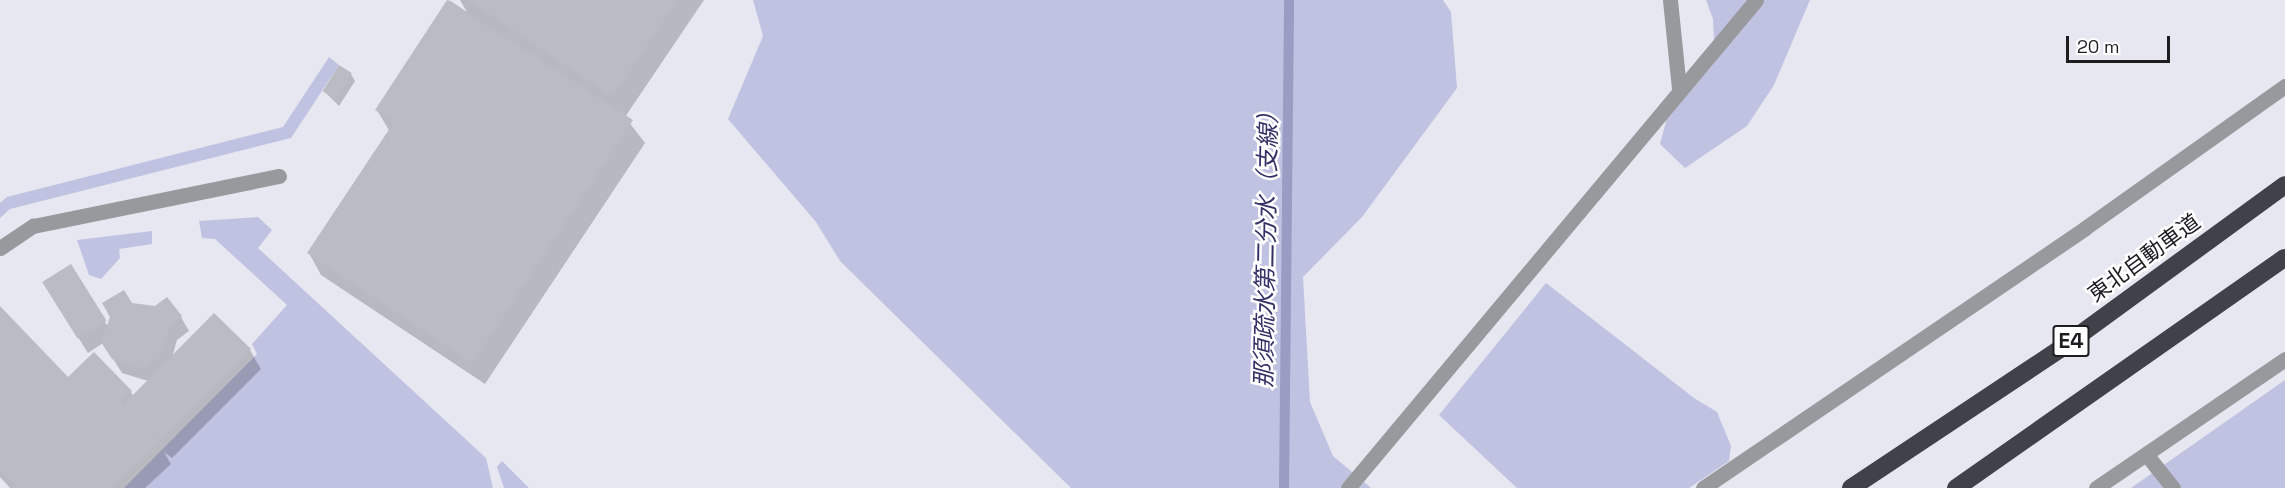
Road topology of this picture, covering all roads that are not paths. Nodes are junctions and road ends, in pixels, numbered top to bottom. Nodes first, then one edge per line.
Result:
1 (1670, 0) edge
2 (1756, 0) edge
3 (2285, 86) edge
4 (1679, 88) junction
5 (279, 176) dead end
6 (2285, 185) edge
7 (0, 248) edge
8 (2285, 258) edge
9 (2285, 359) edge
10 (2146, 454) junction
11 (1348, 488) edge
12 (1703, 488) edge
13 (1851, 488) edge
14 (1956, 488) edge
15 (2096, 488) edge
16 (2173, 488) edge

1 - 4 street
2 - 4 street
3 - 12 street
4 - 11 street
5 - 7 street
6 - 13 highway, 東北自動車道 / E4
8 - 14 highway, E4
9 - 10 street
10 - 15 street
10 - 16 street

